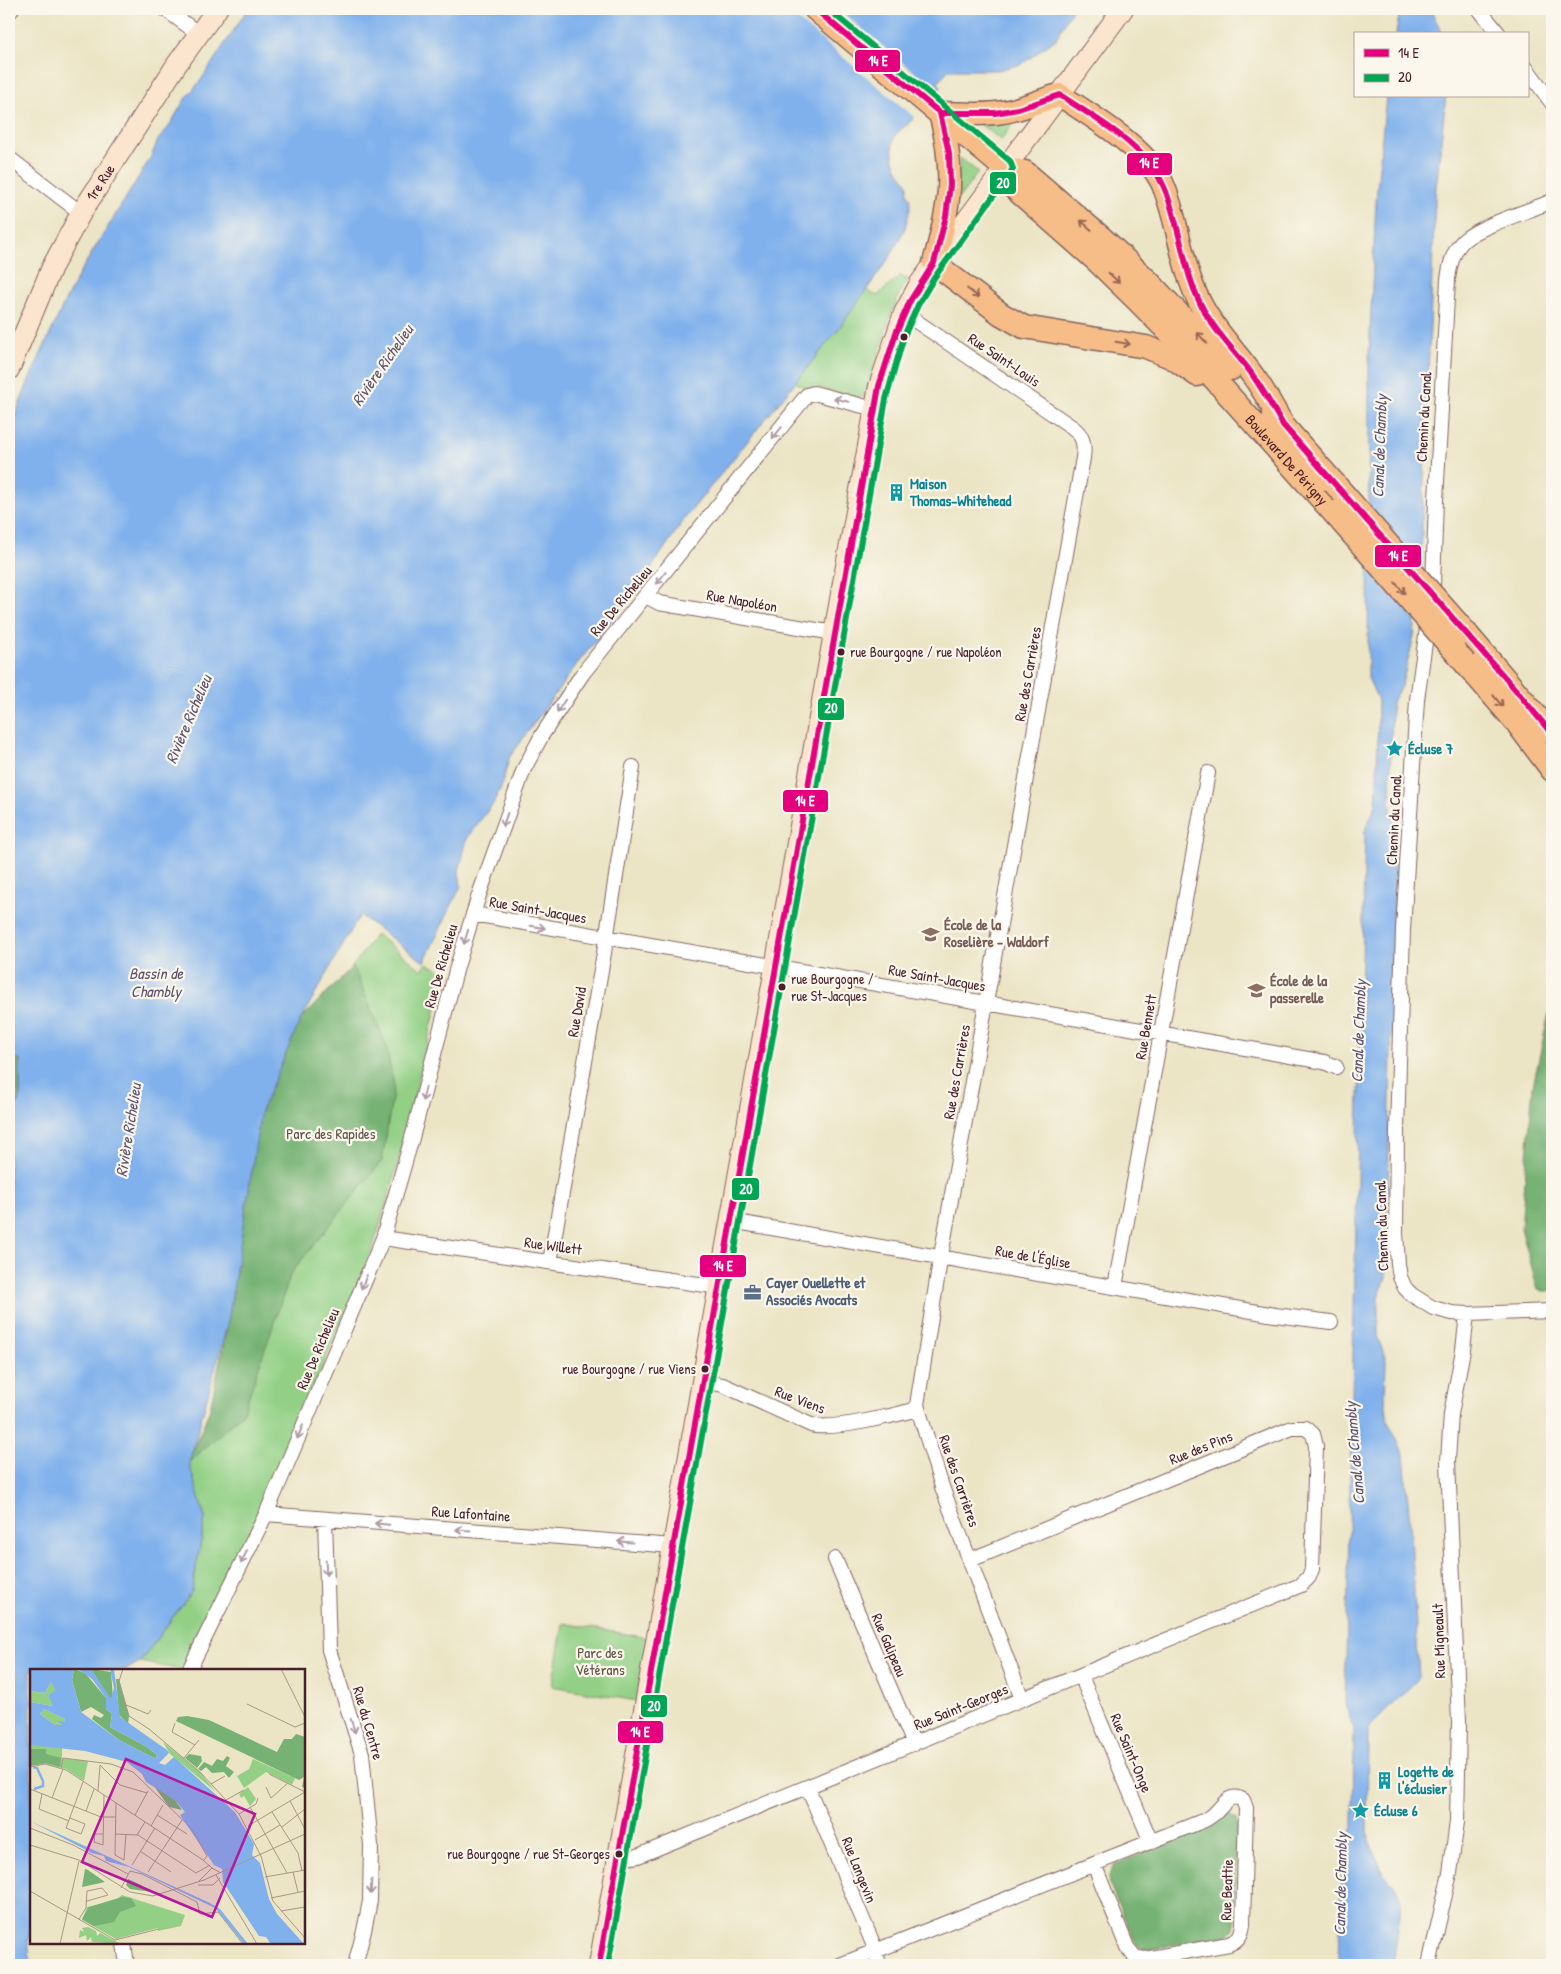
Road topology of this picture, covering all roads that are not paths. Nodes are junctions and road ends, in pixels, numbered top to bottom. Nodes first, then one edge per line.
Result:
1 (12, 9) edge
2 (165, 9) edge
3 (217, 9) edge
4 (815, 9) edge
5 (1123, 9) edge
6 (1480, 9) edge
7 (9, 13) edge
8 (1497, 32) edge
9 (198, 34) junction
10 (1528, 70) edge
11 (1060, 95) junction
12 (1552, 103) edge
13 (940, 113) junction
14 (9, 158) edge
15 (1004, 168) junction
16 (1552, 201) edge
17 (81, 213) junction
18 (934, 264) junction
19 (904, 313) junction
20 (9, 370) edge
21 (1236, 405) junction
22 (874, 408) junction
23 (1283, 426) junction
24 (1082, 438) joint
25 (646, 596) junction
26 (834, 633) junction
27 (1552, 734) edge
28 (633, 767) dead end
29 (1552, 770) edge
30 (1208, 773) dead end
31 (473, 914) junction
32 (606, 938) junction
33 (776, 967) junction
34 (987, 1003) junction
35 (1161, 1034) junction
36 (1336, 1067) dead end
37 (731, 1221) junction
38 (383, 1238) junction
39 (941, 1257) junction
40 (550, 1262) junction
41 (719, 1287) junction
42 (1114, 1287) junction
43 (1552, 1311) edge
44 (1467, 1314) junction
45 (1331, 1322) dead end
46 (703, 1381) junction
47 (918, 1409) junction
48 (266, 1514) junction
49 (325, 1519) junction
50 (674, 1546) junction
51 (834, 1559) dead end
52 (970, 1560) junction
53 (1310, 1574) joint
54 (189, 1669) edge
55 (1081, 1676) junction
56 (1022, 1699) junction
57 (914, 1744) junction
58 (808, 1788) junction
59 (1151, 1842) junction
60 (618, 1859) junction
61 (1094, 1864) junction
62 (124, 1944) edge
63 (876, 1952) junction
64 (127, 1965) edge
65 (355, 1965) edge
66 (599, 1965) edge
67 (840, 1965) edge
68 (879, 1965) edge
69 (1429, 1965) edge

1 - 7 street
2 - 9 street
3 - 9 street, 1re Rue
4 - 13 main road, Boulevard De Périgny
5 - 11 street
6 - 8 street
9 - 17 street, 1re Rue
10 - 12 street
11 - 13 main road
11 - 15 street
11 - 23 main road
13 - 15 main road, Boulevard De Périgny
13 - 18 main road
14 - 17 street
15 - 18 street
15 -> 21 main road, Boulevard De Périgny
23 -> 15 main road, Boulevard De Périgny
16 - 44 street, Chemin du Canal
17 - 20 street, 1re Rue
18 - 19 street
18 -> 21 main road
19 - 22 street
19 - 24 street, Rue Saint-Louis
21 -> 29 main road, Boulevard De Périgny, bridge
22 -> 25 street, Rue De Richelieu
22 - 26 street
23 - 27 main road, Boulevard De Périgny, bridge
24 - 34 street, Rue des Carrières
25 - 26 street, Rue Napoléon
25 -> 31 street, Rue De Richelieu
26 - 33 street
28 - 32 street, Rue David
30 - 35 street, Rue Bennett
31 -> 32 street, Rue Saint-Jacques
31 -> 38 street, Rue De Richelieu
32 - 33 street, Rue Saint-Jacques
32 - 40 street, Rue David
33 - 34 street, Rue Saint-Jacques
33 - 37 street
34 - 35 street, Rue Saint-Jacques
34 - 39 street, Rue des Carrières
35 - 36 street, Rue Saint-Jacques
35 - 42 street, Rue Bennett
37 - 39 street, Rue de l'Église
37 - 41 street
38 - 40 street, Rue Willett
38 -> 48 street, Rue De Richelieu
39 - 42 street, Rue de l'Église
39 - 47 street, Rue des Carrières
40 - 41 street, Rue Willett
41 - 46 street
42 - 45 street, Rue de l'Église
43 - 44 street, Chemin du Canal
44 - 69 street, Rue Migneault
46 - 47 street, Rue Viens
46 - 50 street
47 - 52 street, Rue des Carrières
48 - 49 street, Rue Lafontaine
48 -> 54 street, Rue De Richelieu
50 -> 49 street, Rue Lafontaine
49 -> 65 street, Rue du Centre
50 - 60 street
51 - 57 street, Rue Galipeau
52 - 53 street, Rue des Pins
52 - 56 street, Rue des Carrières
53 - 55 street, Rue Saint-Georges
55 - 56 street, Rue Saint-Georges
55 - 59 street, Rue Saint-Onge
56 - 57 street, Rue Saint-Georges
57 - 58 street, Rue Saint-Georges
58 - 60 street, Rue Saint-Georges
58 - 63 street, Rue Langevin
59 - 61 street, Rue Beattie
59 - 61 street, Rue Beattie
60 - 66 street
61 - 63 street, Rue Beattie
62 - 64 street
63 - 67 street, Rue Beattie
63 - 68 street, Rue Langevin

